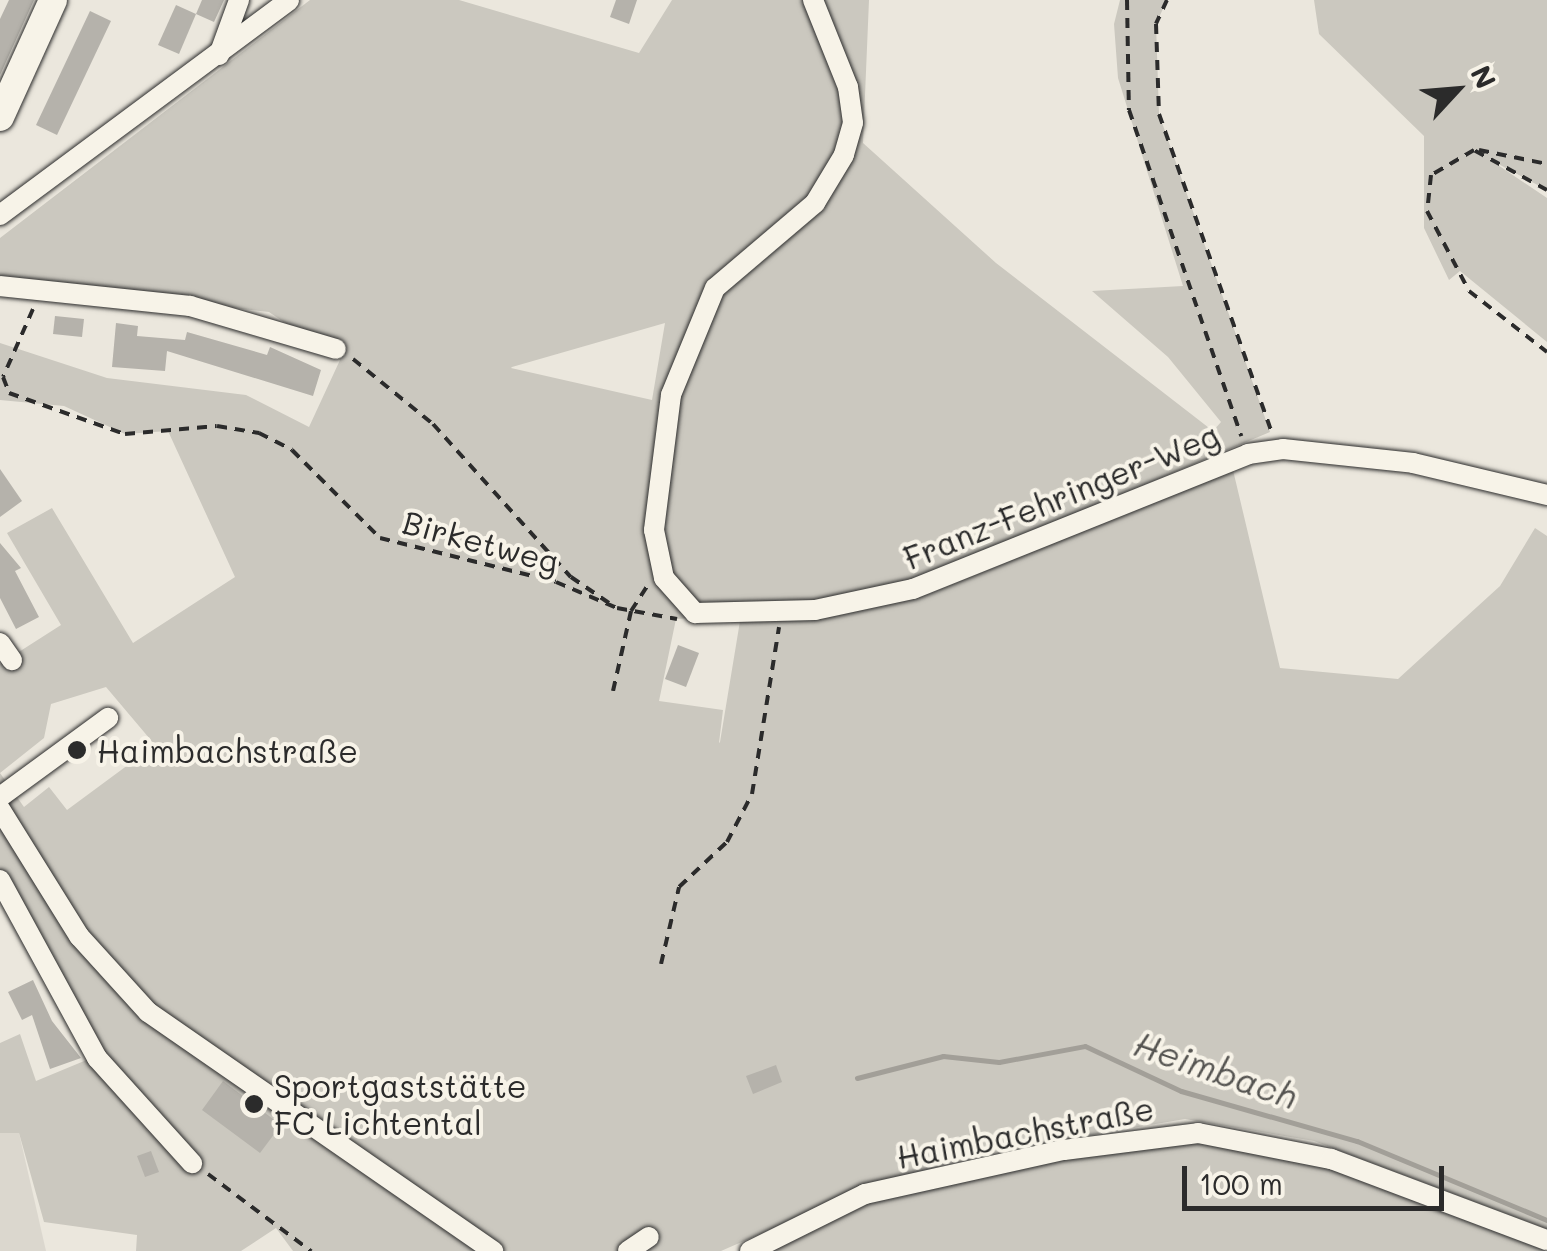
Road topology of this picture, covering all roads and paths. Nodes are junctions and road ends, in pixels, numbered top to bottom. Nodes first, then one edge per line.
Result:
1 (53, 0) edge
2 (239, 0) edge
3 (288, 0) edge
4 (813, 0) edge
5 (1127, 0) edge
6 (1166, 0) edge
7 (218, 56) junction
8 (0, 117) edge
9 (1474, 150) junction
10 (1547, 164) edge
11 (1547, 190) edge
12 (0, 215) edge
13 (0, 286) edge
14 (39, 292) junction
15 (336, 349) joint
16 (1547, 352) edge
17 (1248, 454) junction
18 (1547, 495) edge
19 (661, 563) junction
20 (616, 608) junction
21 (631, 610) junction
22 (782, 612) junction
23 (695, 614) junction
24 (613, 691) dead end
25 (108, 718) dead end
26 (0, 797) edge
27 (0, 809) edge
28 (0, 880) edge
29 (661, 964) dead end
30 (192, 1163) joint
31 (650, 1237) dead end
32 (1547, 1240) edge
33 (311, 1251) edge
34 (493, 1251) edge
35 (628, 1251) edge
36 (750, 1251) edge

1 - 8 main road
2 - 7 street
3 - 7 street
4 - 19 street
5 - 17 path
6 - 17 path
7 - 12 street
9 - 10 path
9 - 11 path
9 - 16 path
13 - 14 street
14 - 15 street
14 - 20 path, Birketweg
15 - 20 path
17 - 18 street, Franz-Fehringer-Weg
17 - 22 street, Franz-Fehringer-Weg
19 - 21 path
19 - 23 street
20 - 21 path
21 - 23 path
21 - 24 path
22 - 23 street, Franz-Fehringer-Weg
22 - 29 path
25 - 26 street
27 - 34 street
28 - 30 street
30 - 33 path
31 - 35 street
32 - 36 street, Haimbachstraße

